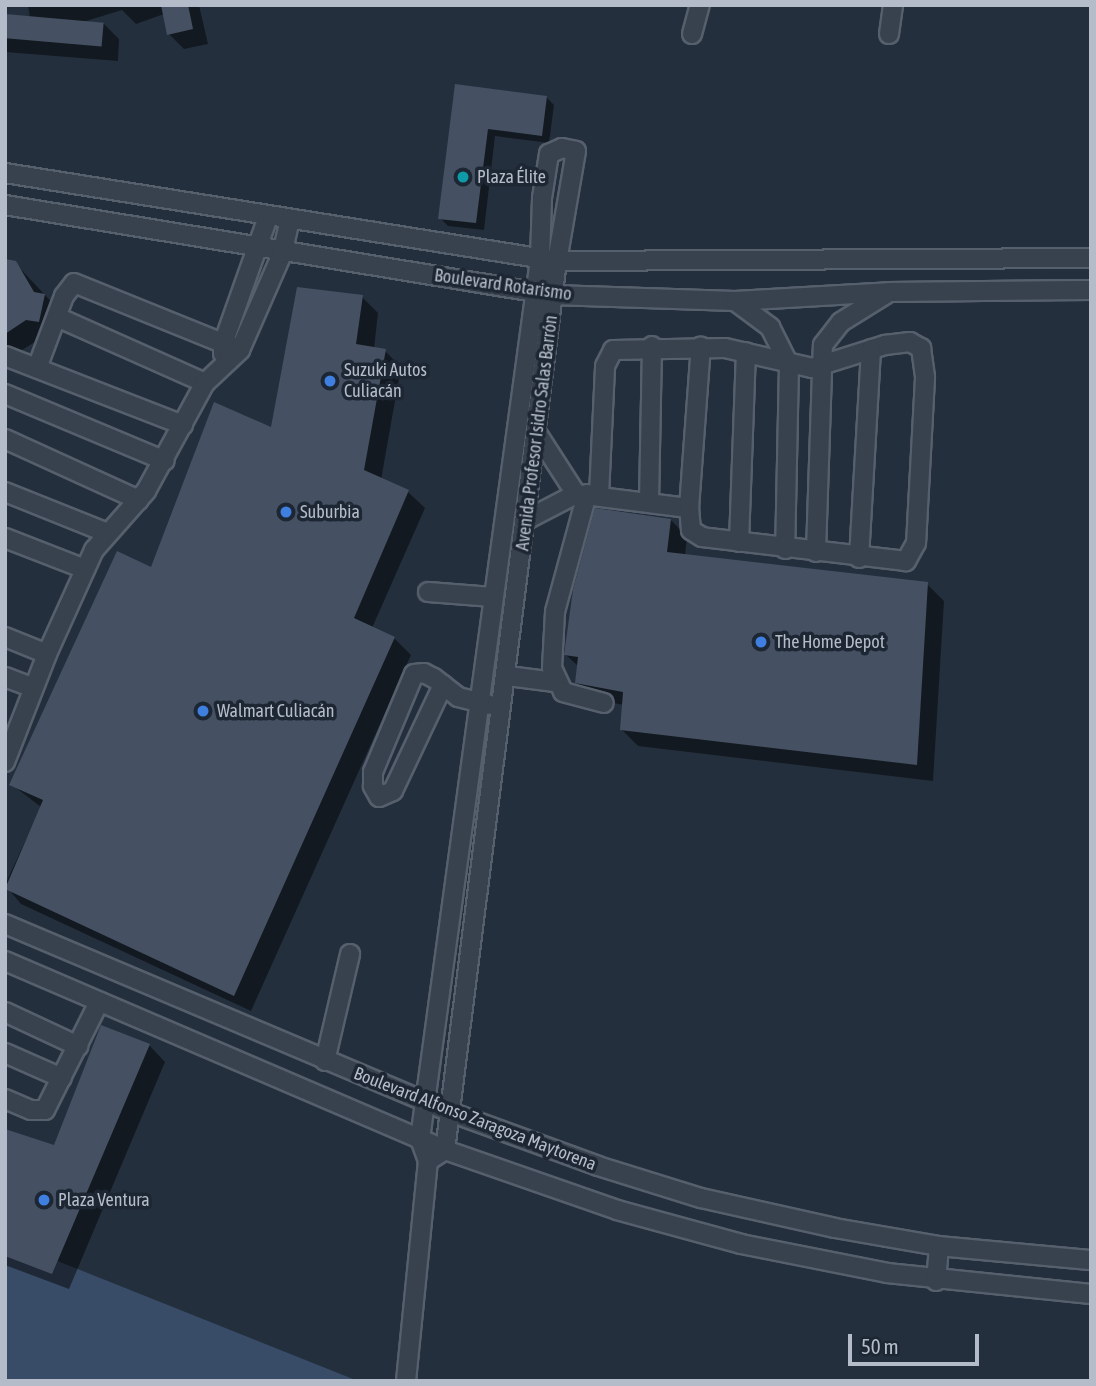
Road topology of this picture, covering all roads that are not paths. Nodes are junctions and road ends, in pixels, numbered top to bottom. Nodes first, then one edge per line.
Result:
1 (700, 5) edge
2 (893, 5) edge
3 (692, 34) dead end
4 (889, 34) dead end
5 (5, 173) edge
6 (5, 205) edge
7 (268, 217) junction
8 (290, 220) junction
9 (257, 248) junction
10 (282, 254) junction
11 (1091, 258) edge
12 (548, 260) junction
13 (1091, 290) edge
14 (890, 292) junction
15 (544, 293) junction
16 (735, 301) junction
17 (57, 317) junction
18 (652, 346) junction
19 (701, 346) junction
20 (871, 349) junction
21 (223, 352) junction
22 (746, 352) junction
23 (5, 356) edge
24 (789, 365) junction
25 (37, 368) junction
26 (822, 368) junction
27 (205, 383) junction
28 (5, 394) edge
29 (183, 425) junction
30 (536, 432) junction
31 (5, 439) edge
32 (165, 461) junction
33 (5, 492) edge
34 (587, 494) junction
35 (139, 500) junction
36 (649, 502) junction
37 (690, 508) junction
38 (526, 520) junction
39 (105, 532) junction
40 (5, 538) edge
41 (739, 542) junction
42 (785, 549) junction
43 (816, 552) junction
44 (859, 558) junction
45 (85, 569) junction
46 (428, 592) dead end
47 (493, 597) junction
48 (5, 637) edge
49 (47, 654) junction
50 (508, 676) junction
51 (5, 677) edge
52 (555, 682) junction
53 (443, 685) junction
54 (33, 688) junction
55 (480, 703) junction
56 (604, 703) dead end
57 (503, 709) junction
58 (12, 725) edge
59 (5, 762) edge
60 (5, 923) edge
61 (350, 954) dead end
62 (5, 961) edge
63 (99, 1002) junction
64 (5, 1012) edge
65 (78, 1046) junction
66 (5, 1053) edge
67 (326, 1061) junction
68 (62, 1078) junction
69 (425, 1099) junction
70 (5, 1100) edge
71 (450, 1112) junction
72 (420, 1139) junction
73 (445, 1150) junction
74 (428, 1160) junction
75 (939, 1246) junction
76 (1091, 1260) edge
77 (936, 1280) junction
78 (1091, 1294) edge
79 (406, 1381) edge

1 - 3 street
2 - 4 street
5 - 7 street, Boulevard Rotarismo
6 - 9 street, Boulevard Rotarismo
7 - 8 street, Boulevard Rotarismo
7 - 9 street
8 - 10 street
8 - 12 street, Boulevard Rotarismo
9 - 10 street, Boulevard Rotarismo
9 - 21 street
10 - 15 street, Boulevard Rotarismo
10 - 21 street
11 - 12 street, Boulevard Rotarismo
12 - 12 street, Avenida Profesor Isidro Salas Barrón
12 - 15 street, Avenida Profesor Isidro Salas Barrón
13 - 14 street, Boulevard Rotarismo
14 - 16 street, Boulevard Rotarismo
14 - 26 street
15 - 16 street, Boulevard Rotarismo
15 - 30 street, Avenida Profesor Isidro Salas Barrón
15 - 47 street, Avenida Profesor Isidro Salas Barrón
16 - 24 street
17 - 21 street
17 - 25 street
17 - 27 street
18 - 19 street
18 - 34 street
18 - 36 street
19 - 22 street
19 - 37 street
20 - 26 street
20 - 44 street
20 - 44 street
21 - 27 street
22 - 24 street
22 - 41 street
23 - 25 street
24 - 26 street
24 - 42 street
25 - 29 street
26 - 43 street
27 - 29 street
28 - 32 street
29 - 32 street
30 - 34 street
30 - 38 street, Avenida Profesor Isidro Salas Barrón
31 - 35 street
32 - 35 street
33 - 39 street
34 - 36 street
34 - 38 street
34 - 52 street
35 - 39 street
36 - 37 street
37 - 41 street
38 - 50 street, Avenida Profesor Isidro Salas Barrón
39 - 45 street
40 - 45 street
41 - 42 street
42 - 43 street
43 - 44 street
45 - 49 street
46 - 47 street
47 - 55 street, Avenida Profesor Isidro Salas Barrón
48 - 49 street
49 - 54 street
50 - 52 street
50 - 57 street, Avenida Profesor Isidro Salas Barrón
51 - 54 street
52 - 56 street
53 - 53 street
53 - 55 street
54 - 58 street
55 - 57 street
55 - 69 street, Avenida Profesor Isidro Salas Barrón
57 - 71 street, Avenida Profesor Isidro Salas Barrón
58 - 59 street
60 - 67 street, Boulevard Alfonso Zaragoza Maytorena
61 - 67 street
62 - 63 street, Boulevard Alfonso Zaragoza Maytorena
63 - 65 street
63 - 72 street, Boulevard Alfonso Zaragoza Maytorena
64 - 65 street
65 - 68 street
66 - 68 street
67 - 69 street, Boulevard Alfonso Zaragoza Maytorena
68 - 70 street
69 - 71 street, Boulevard Alfonso Zaragoza Maytorena
69 - 72 street, Avenida Profesor Isidro Salas Barrón
71 - 73 street, Avenida Profesor Isidro Salas Barrón
71 - 75 street, Boulevard Alfonso Zaragoza Maytorena
72 - 73 street, Boulevard Alfonso Zaragoza Maytorena
72 - 74 street, Avenida Profesor Isidro Salas Barrón
73 - 74 street
73 - 77 street, Boulevard Alfonso Zaragoza Maytorena
74 - 79 street, Avenida Profesor Isidro Salas Barrón
75 - 76 street, Boulevard Alfonso Zaragoza Maytorena
75 - 77 street
77 - 78 street, Boulevard Alfonso Zaragoza Maytorena

